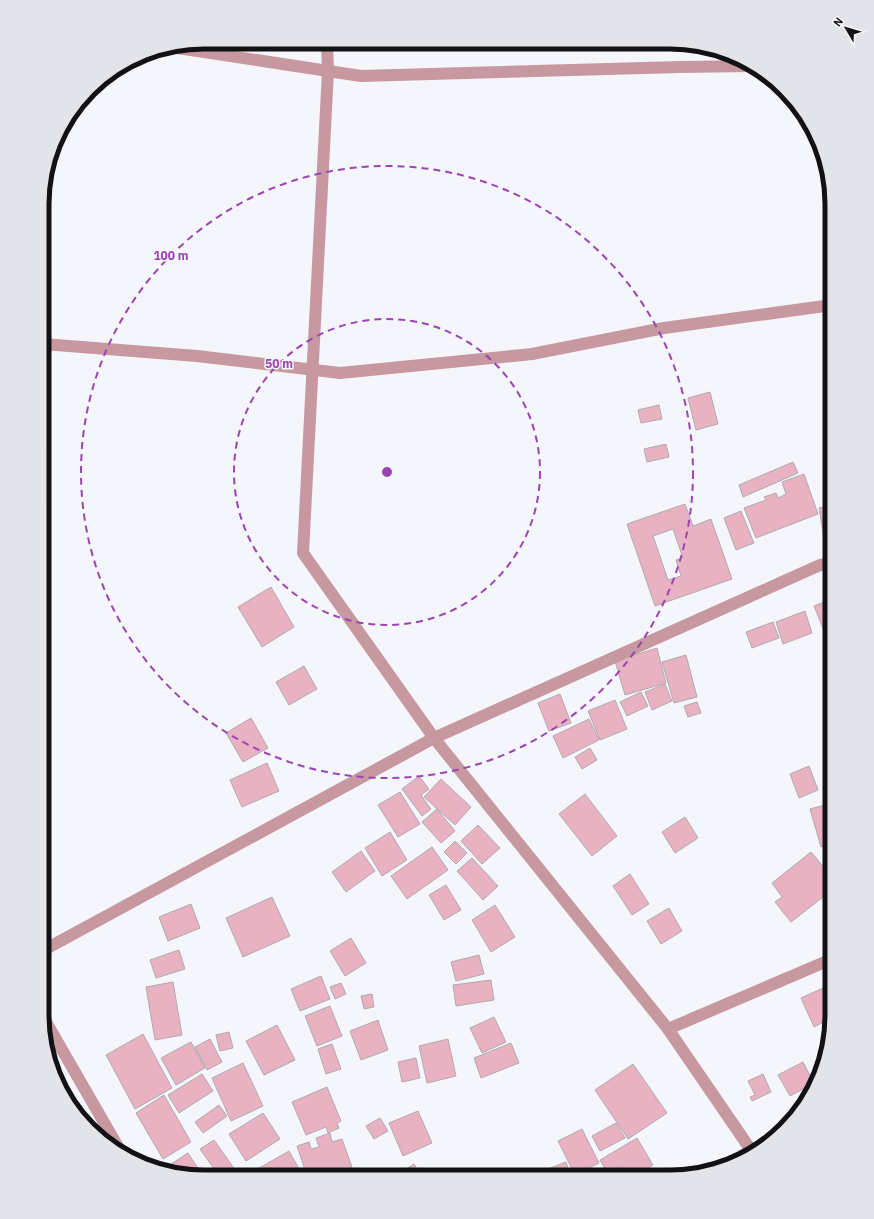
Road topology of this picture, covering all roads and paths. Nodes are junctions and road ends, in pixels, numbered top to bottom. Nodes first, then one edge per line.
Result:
1 (328, 49) edge
2 (188, 50) edge
3 (740, 66) edge
4 (328, 71) junction
5 (825, 306) edge
6 (49, 344) edge
7 (313, 369) junction
8 (825, 564) edge
9 (434, 738) junction
10 (49, 947) edge
11 (825, 962) edge
12 (49, 1028) edge
13 (668, 1029) junction
14 (115, 1142) edge
15 (749, 1148) edge

1 - 4 street
2 - 4 street
3 - 4 street
4 - 7 street
5 - 7 street
6 - 7 street
7 - 9 street
8 - 9 street
9 - 10 street
9 - 13 street
11 - 13 street
12 - 14 street
13 - 15 street

